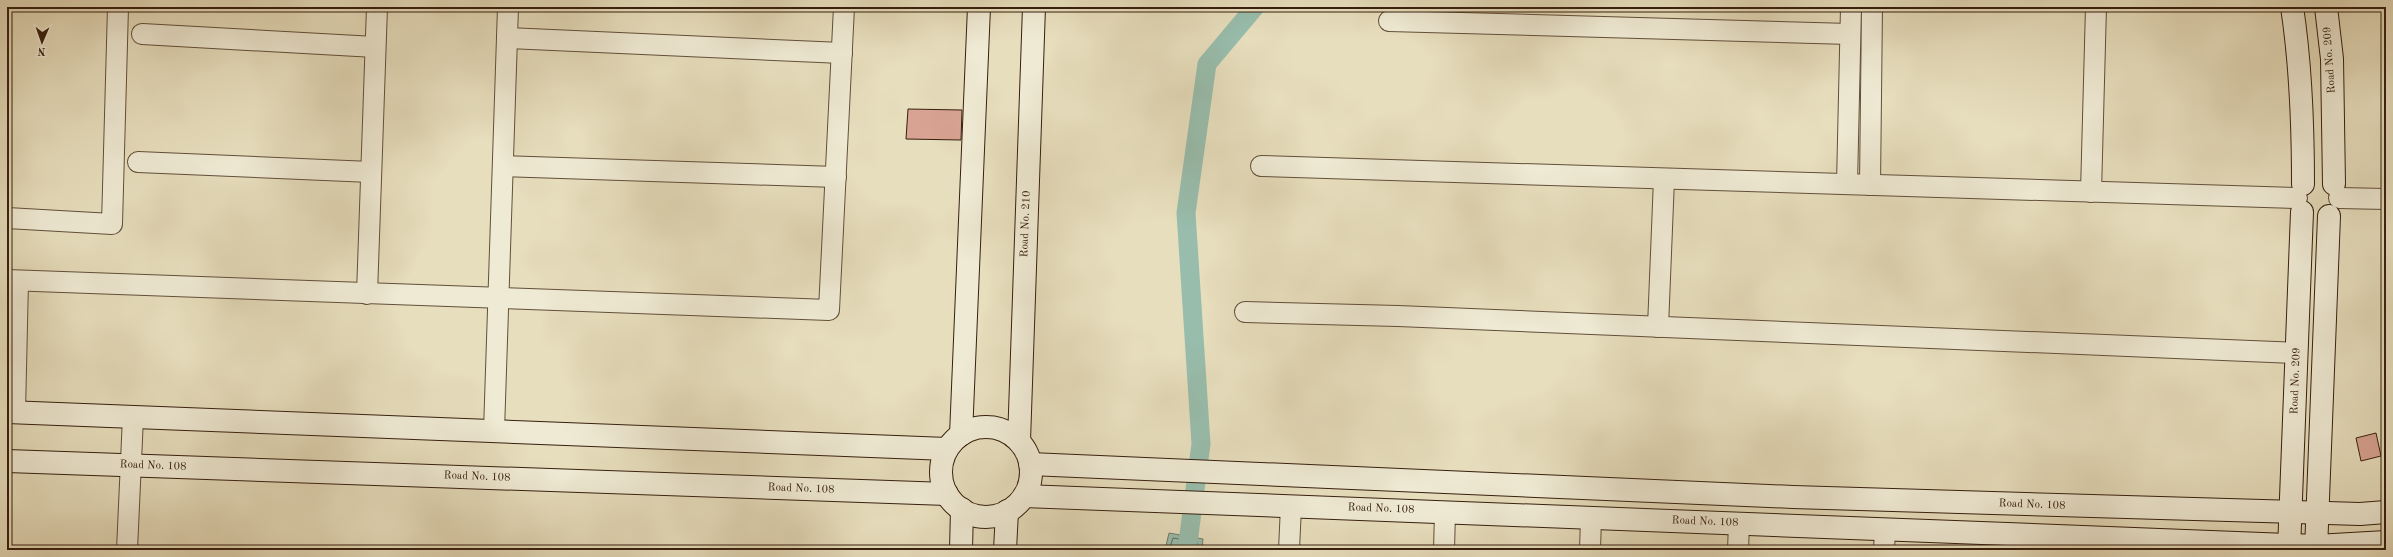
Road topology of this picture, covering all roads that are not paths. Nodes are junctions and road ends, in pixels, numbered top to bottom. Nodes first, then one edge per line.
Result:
1 (118, 7) edge
2 (376, 7) edge
3 (508, 7) edge
4 (844, 7) edge
5 (979, 7) edge
6 (1034, 7) edge
7 (1851, 7) edge
8 (1872, 7) edge
9 (2096, 7) edge
10 (2292, 7) edge
11 (2326, 7) edge
12 (1389, 22) dead end
13 (142, 34) dead end
14 (1850, 34) junction
15 (507, 38) junction
16 (375, 47) junction
17 (842, 53) junction
18 (138, 162) dead end
19 (503, 166) junction
20 (1261, 166) dead end
21 (371, 172) junction
22 (836, 177) junction
23 (1664, 179) junction
24 (1847, 184) junction
25 (1870, 185) junction
26 (2091, 192) junction
27 (2301, 198) junction
28 (2334, 199) junction
29 (2386, 199) edge
30 (7, 218) edge
31 (12, 281) edge
32 (367, 294) junction
33 (498, 298) junction
34 (1245, 312) dead end
35 (1658, 327) junction
36 (2297, 353) junction
37 (11, 412) edge
38 (133, 417) junction
39 (494, 431) junction
40 (1019, 441) junction
41 (954, 442) junction
42 (7, 461) edge
43 (1030, 464) junction
44 (131, 466) junction
45 (947, 494) junction
46 (1024, 496) junction
47 (1291, 506) junction
48 (962, 509) junction
49 (1007, 511) junction
50 (2291, 511) junction
51 (1445, 512) junction
52 (2318, 512) junction
53 (2386, 512) edge
54 (1591, 518) junction
55 (1739, 523) junction
56 (1885, 540) edge
57 (2386, 542) edge
58 (2289, 548) edge
59 (2316, 548) edge
60 (128, 550) edge
61 (961, 550) edge
62 (1005, 550) edge
63 (1289, 550) edge
64 (1444, 550) edge
65 (1590, 550) edge
66 (1738, 550) edge

1 - 30 street
2 - 16 street
3 - 15 street
4 - 17 street
5 - 41 street
6 - 40 street, Road No. 210
7 - 14 street
8 - 25 street
9 - 26 street
10 - 27 street, Road No. 209
11 - 28 street, Road No. 209
12 - 14 street
13 - 16 street
14 - 24 street
15 - 17 street
15 - 19 street
16 - 21 street
17 - 22 street
18 - 21 street
19 - 22 street
19 - 33 street
20 - 23 street
21 - 32 street
22 - 33 street
23 - 24 street
23 - 35 street
24 - 25 street
25 - 26 street
26 - 27 street
27 - 28 street
27 - 28 street
27 - 36 street, Road No. 209
28 - 29 street
28 - 52 street, Road No. 209
31 - 32 street
31 - 37 street
32 - 33 street
33 - 39 street
34 - 35 street
35 - 36 street
36 - 50 street, Road No. 209
37 - 38 street
38 - 39 street
38 - 44 street
39 - 41 street
40 - 41 street
40 - 43 street
41 - 45 street
42 - 44 street, Road No. 108
43 - 46 street
43 - 50 street, Road No. 108
44 - 45 street, Road No. 108
44 - 60 street
45 - 48 street
46 - 47 street, Road No. 108
46 - 49 street
47 - 51 street, Road No. 108
47 - 63 street
48 - 49 street
48 - 61 street
49 - 62 street
50 - 52 street, Road No. 108
50 - 58 street, Road No. 209
51 - 54 street, Road No. 108
51 - 64 street
52 - 53 street, Road No. 108
52 - 59 street, Road No. 209
54 - 55 street, Road No. 108
54 - 65 street
55 - 56 street, Road No. 108
55 - 66 street
56 - 58 street, Road No. 108
57 - 59 street, Road No. 108
58 - 59 street, Road No. 108

